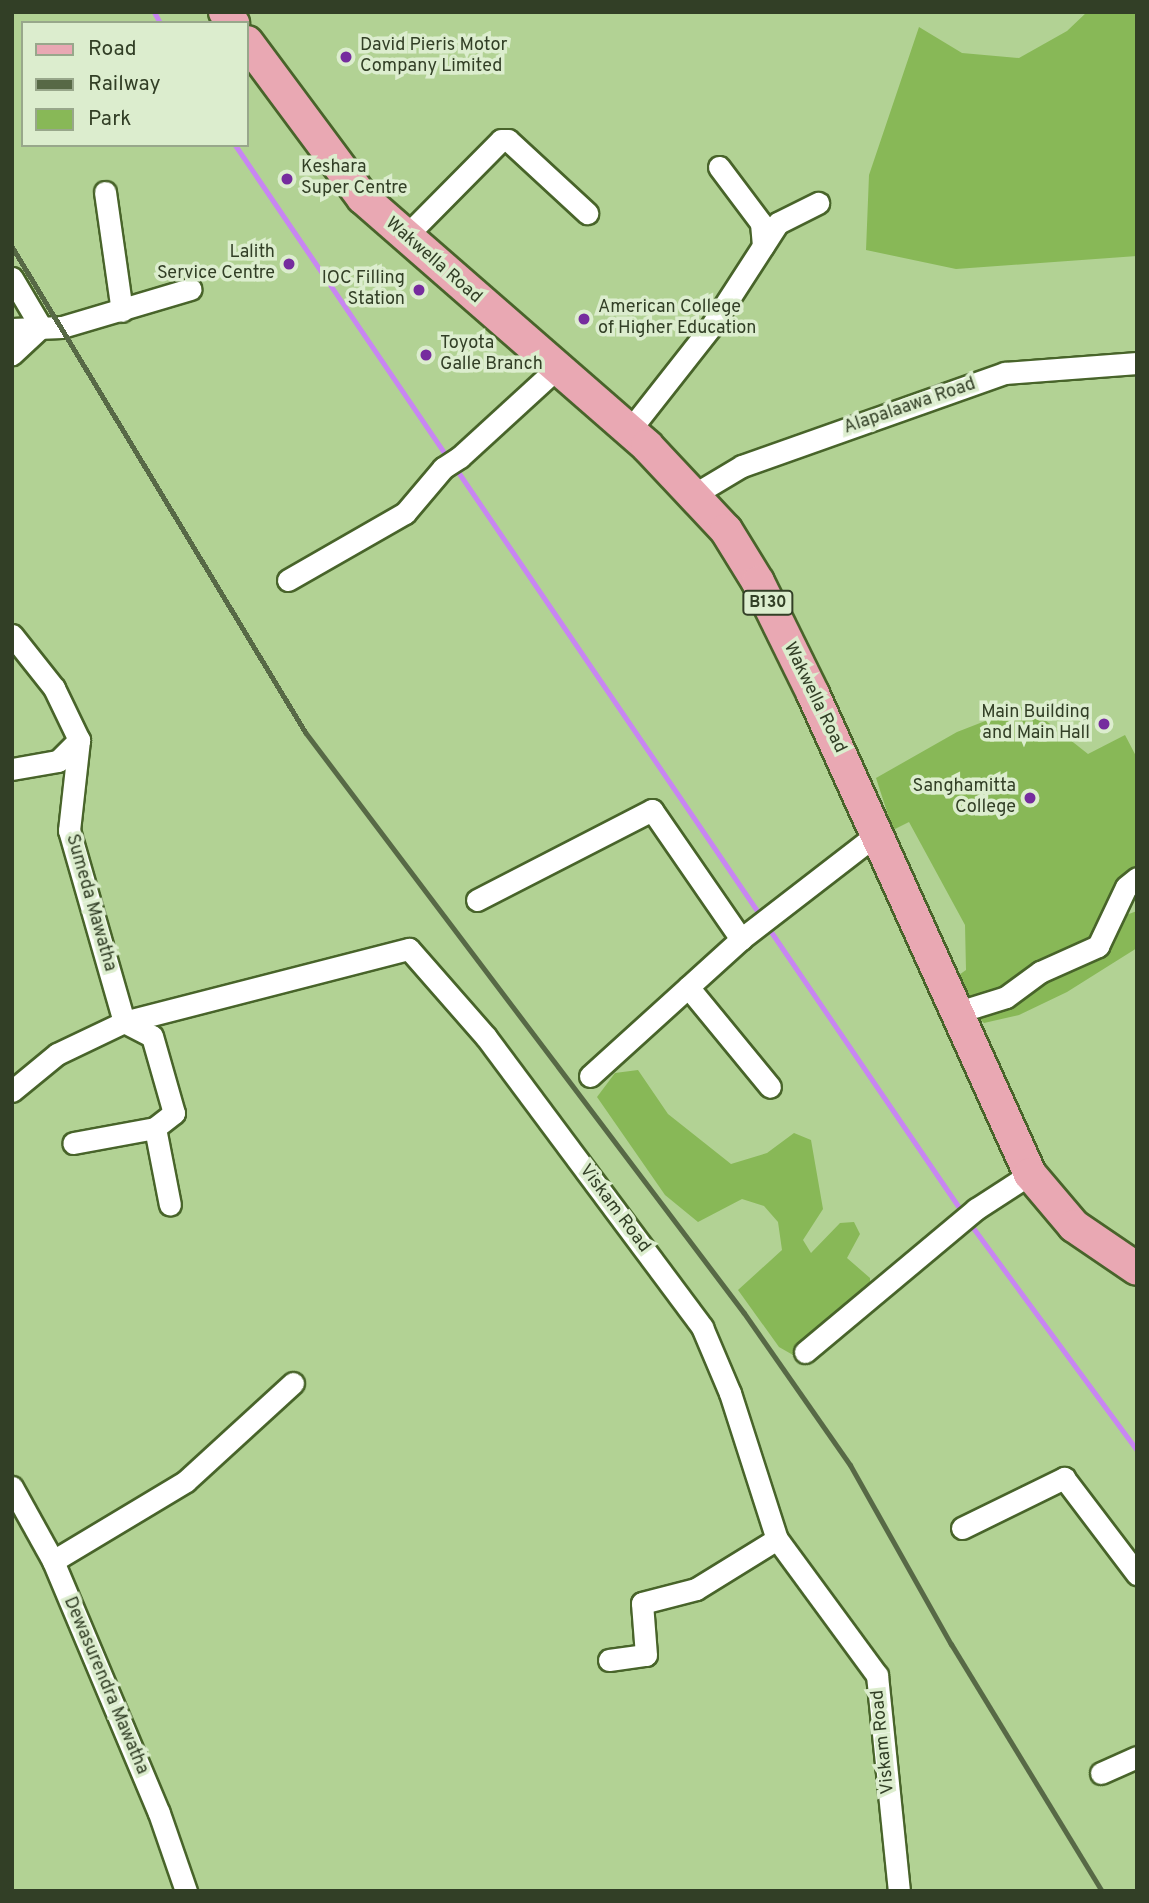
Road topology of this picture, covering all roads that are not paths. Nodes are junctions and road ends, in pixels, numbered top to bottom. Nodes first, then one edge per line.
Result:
1 (248, 43) edge
2 (719, 167) dead end
3 (105, 192) dead end
4 (818, 203) dead end
5 (587, 213) dead end
6 (405, 237) junction
7 (763, 246) junction
8 (12, 278) edge
9 (191, 289) dead end
10 (122, 311) junction
11 (41, 327) junction
12 (12, 329) edge
13 (12, 354) edge
14 (1137, 363) edge
15 (555, 370) junction
16 (629, 431) junction
17 (695, 494) junction
18 (288, 580) dead end
19 (12, 635) edge
20 (79, 740) junction
21 (12, 769) edge
22 (878, 834) junction
23 (1137, 878) edge
24 (477, 901) dead end
25 (741, 939) junction
26 (688, 987) junction
27 (955, 1013) junction
28 (124, 1022) junction
29 (590, 1076) dead end
30 (770, 1087) dead end
31 (12, 1091) edge
32 (155, 1128) junction
33 (73, 1143) dead end
34 (1030, 1174) junction
35 (170, 1205) dead end
36 (1137, 1269) edge
37 (805, 1352) dead end
38 (293, 1383) dead end
39 (12, 1487) edge
40 (962, 1528) dead end
41 (777, 1539) junction
42 (53, 1561) junction
43 (1137, 1574) edge
44 (609, 1660) dead end
45 (1137, 1757) edge
46 (1101, 1773) dead end
47 (186, 1891) edge
48 (899, 1891) edge

1 - 6 main road, Wakwella Road / B130
2 - 7 street
3 - 10 street
4 - 7 street
5 - 6 street
6 - 15 main road, Wakwella Road / B130
7 - 16 street
8 - 11 street
9 - 10 street
10 - 11 street
11 - 12 street
11 - 13 street
14 - 17 street, Alapalaawa Road
15 - 16 main road, Wakwella Road / B130
15 - 18 street
16 - 17 main road, Wakwella Road / B130
17 - 22 main road, Wakwella Road / B130
19 - 20 street
20 - 21 street
20 - 28 street, Sumeda Mawatha
22 - 25 street
22 - 27 main road, Wakwella Road / B130
23 - 27 street
24 - 25 street
25 - 26 street
26 - 29 street
26 - 30 street
27 - 34 main road, Wakwella Road / B130
28 - 31 street, Viskam Road
28 - 32 street
28 - 41 street, Viskam Road
32 - 33 street
32 - 35 street
34 - 36 main road, Wakwella Road / B130
34 - 37 street
38 - 42 street
39 - 42 street, Dewasurendra Mawatha
40 - 43 street
41 - 44 street
41 - 48 street, Viskam Road
42 - 47 street, Dewasurendra Mawatha
45 - 46 street

